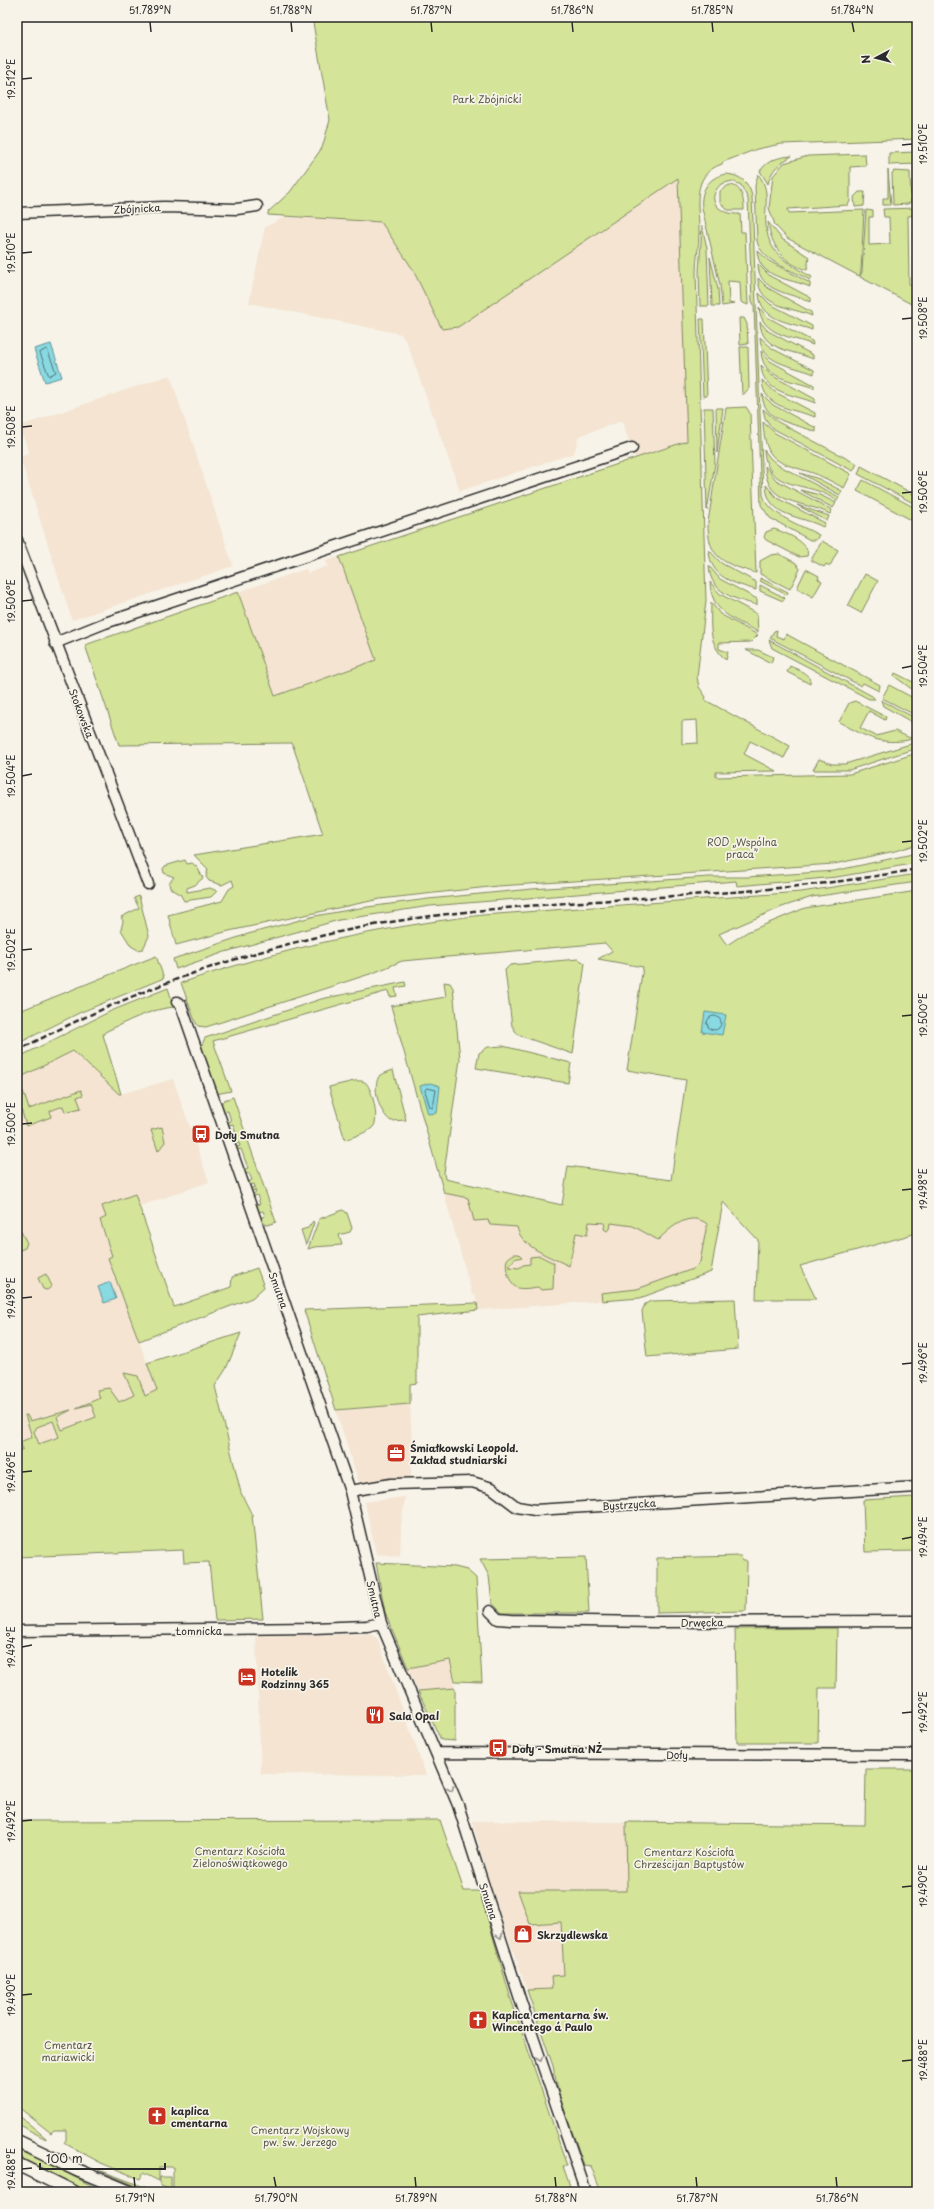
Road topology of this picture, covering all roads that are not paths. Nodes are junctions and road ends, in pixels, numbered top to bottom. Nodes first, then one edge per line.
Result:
1 (256, 206) dead end
2 (17, 213) edge
3 (632, 448) dead end
4 (17, 540) edge
5 (55, 643) junction
6 (148, 884) dead end
7 (177, 1002) dead end
8 (917, 1487) edge
9 (350, 1491) junction
10 (490, 1611) dead end
11 (917, 1621) edge
12 (381, 1623) junction
13 (17, 1631) edge
14 (436, 1753) junction
15 (917, 1756) edge
16 (17, 2141) edge
17 (17, 2164) edge
18 (74, 2192) edge
19 (130, 2192) edge
20 (586, 2192) edge

1 - 2 street, Zbójnicka
3 - 5 street
4 - 5 street, Stokowska
5 - 6 street, Stokowska
7 - 9 street, Smutna
8 - 9 street, Bystrzycka
9 - 12 street, Smutna
10 - 11 street, Drwęcka
12 - 13 street, Łomnicka
12 - 14 street, Smutna
14 - 15 street, Doły
14 -> 20 street, Smutna
16 - 19 main road
17 - 18 main road

